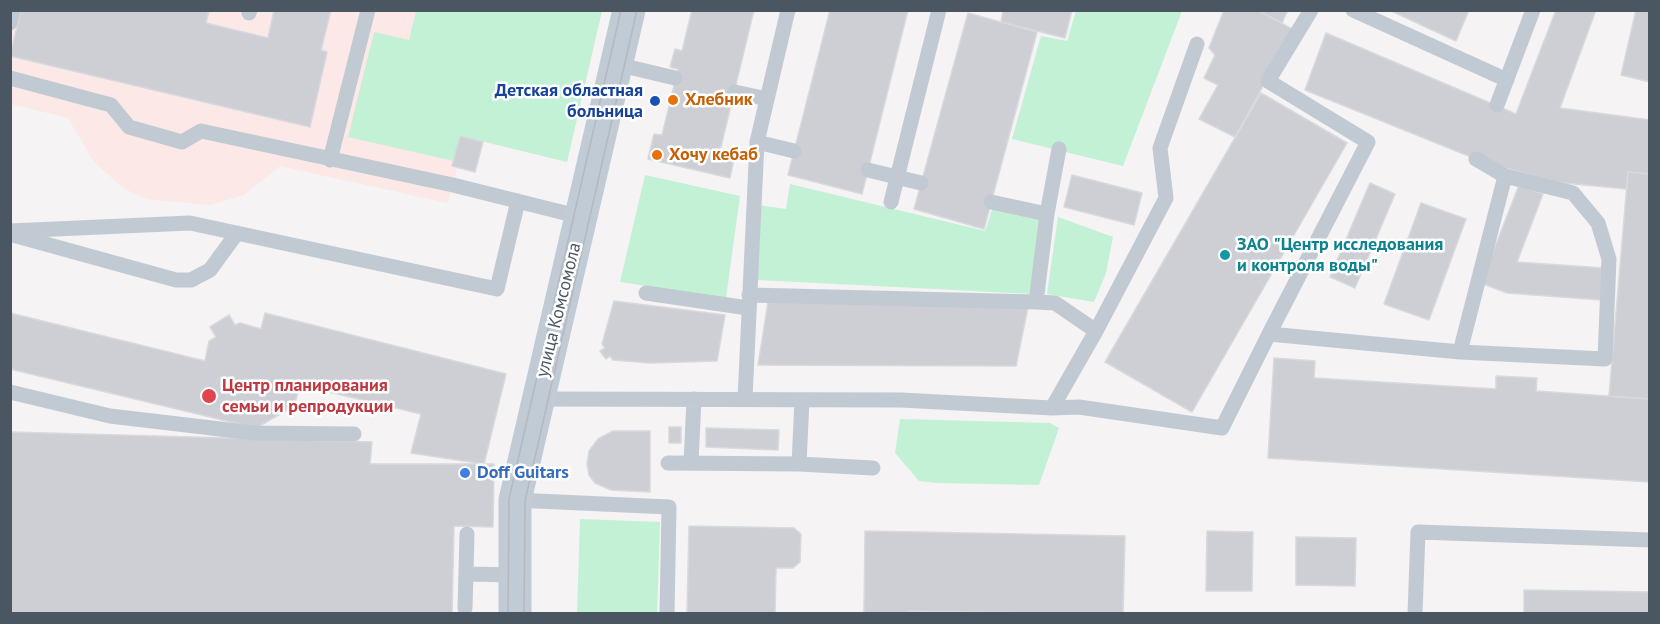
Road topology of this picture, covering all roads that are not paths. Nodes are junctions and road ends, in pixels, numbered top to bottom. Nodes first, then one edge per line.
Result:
1 (13, 10) edge
2 (368, 10) edge
3 (629, 10) edge
4 (788, 10) edge
5 (939, 10) edge
6 (1311, 10) edge
7 (1353, 10) edge
8 (1533, 10) edge
9 (10, 23) edge
10 (1197, 44) dead end
11 (616, 64) junction
12 (10, 78) edge
13 (675, 78) dead end
14 (1507, 80) junction
15 (735, 92) dead end
16 (767, 99) junction
17 (1497, 105) dead end
18 (757, 142) junction
19 (1059, 149) dead end
20 (794, 152) dead end
21 (1476, 159) dead end
22 (330, 160) junction
23 (868, 170) dead end
24 (1505, 176) junction
25 (897, 177) junction
26 (921, 183) dead end
27 (518, 201) junction
28 (891, 202) dead end
29 (991, 202) dead end
30 (1047, 214) junction
31 (581, 217) junction
32 (10, 232) edge
33 (237, 233) junction
34 (646, 293) dead end
35 (749, 301) junction
36 (1036, 302) junction
37 (1096, 331) junction
38 (1269, 334) junction
39 (1460, 352) junction
40 (10, 392) edge
41 (537, 399) junction
42 (694, 399) junction
43 (745, 399) junction
44 (802, 399) junction
45 (1052, 408) junction
46 (354, 434) dead end
47 (668, 463) dead end
48 (692, 463) junction
49 (800, 464) junction
50 (873, 468) dead end
51 (515, 500) junction
52 (467, 534) dead end
53 (1650, 540) edge
54 (466, 574) junction
55 (515, 575) junction
56 (465, 608) dead end
57 (515, 614) edge
58 (667, 614) edge
59 (1415, 614) edge

1 - 9 lane
2 - 22 lane
3 - 11 main road, улица Комсомола
4 - 16 lane
5 - 25 lane
6 - 38 lane
7 - 14 lane
8 - 14 lane
10 - 37 lane
11 - 13 lane
11 - 31 main road, улица Комсомола
12 - 22 lane
14 - 17 lane
15 - 16 lane
16 - 18 lane
18 - 20 lane
18 - 35 lane
19 - 30 lane
21 - 24 lane
22 - 27 lane
23 - 25 lane
24 - 39 lane
24 - 39 lane
25 - 26 lane
25 - 28 lane
27 - 31 lane
27 - 33 lane
29 - 30 lane
30 - 36 lane
31 - 41 main road, улица Комсомола
32 - 33 lane
32 - 33 lane
34 - 35 lane
35 - 36 lane
35 - 43 lane
36 - 37 lane
37 - 45 lane
38 - 39 lane
38 - 45 lane
40 - 46 lane
41 - 42 lane
41 - 51 main road, улица Комсомола
42 - 43 lane
42 - 48 lane
43 - 44 lane
44 - 45 lane
44 - 49 lane
47 - 48 lane
48 - 49 lane
49 - 50 lane
51 - 55 main road, улица Комсомола
51 - 58 lane
52 - 54 lane
53 - 59 lane
54 - 55 lane
54 - 56 lane
55 - 57 main road, улица Комсомола

